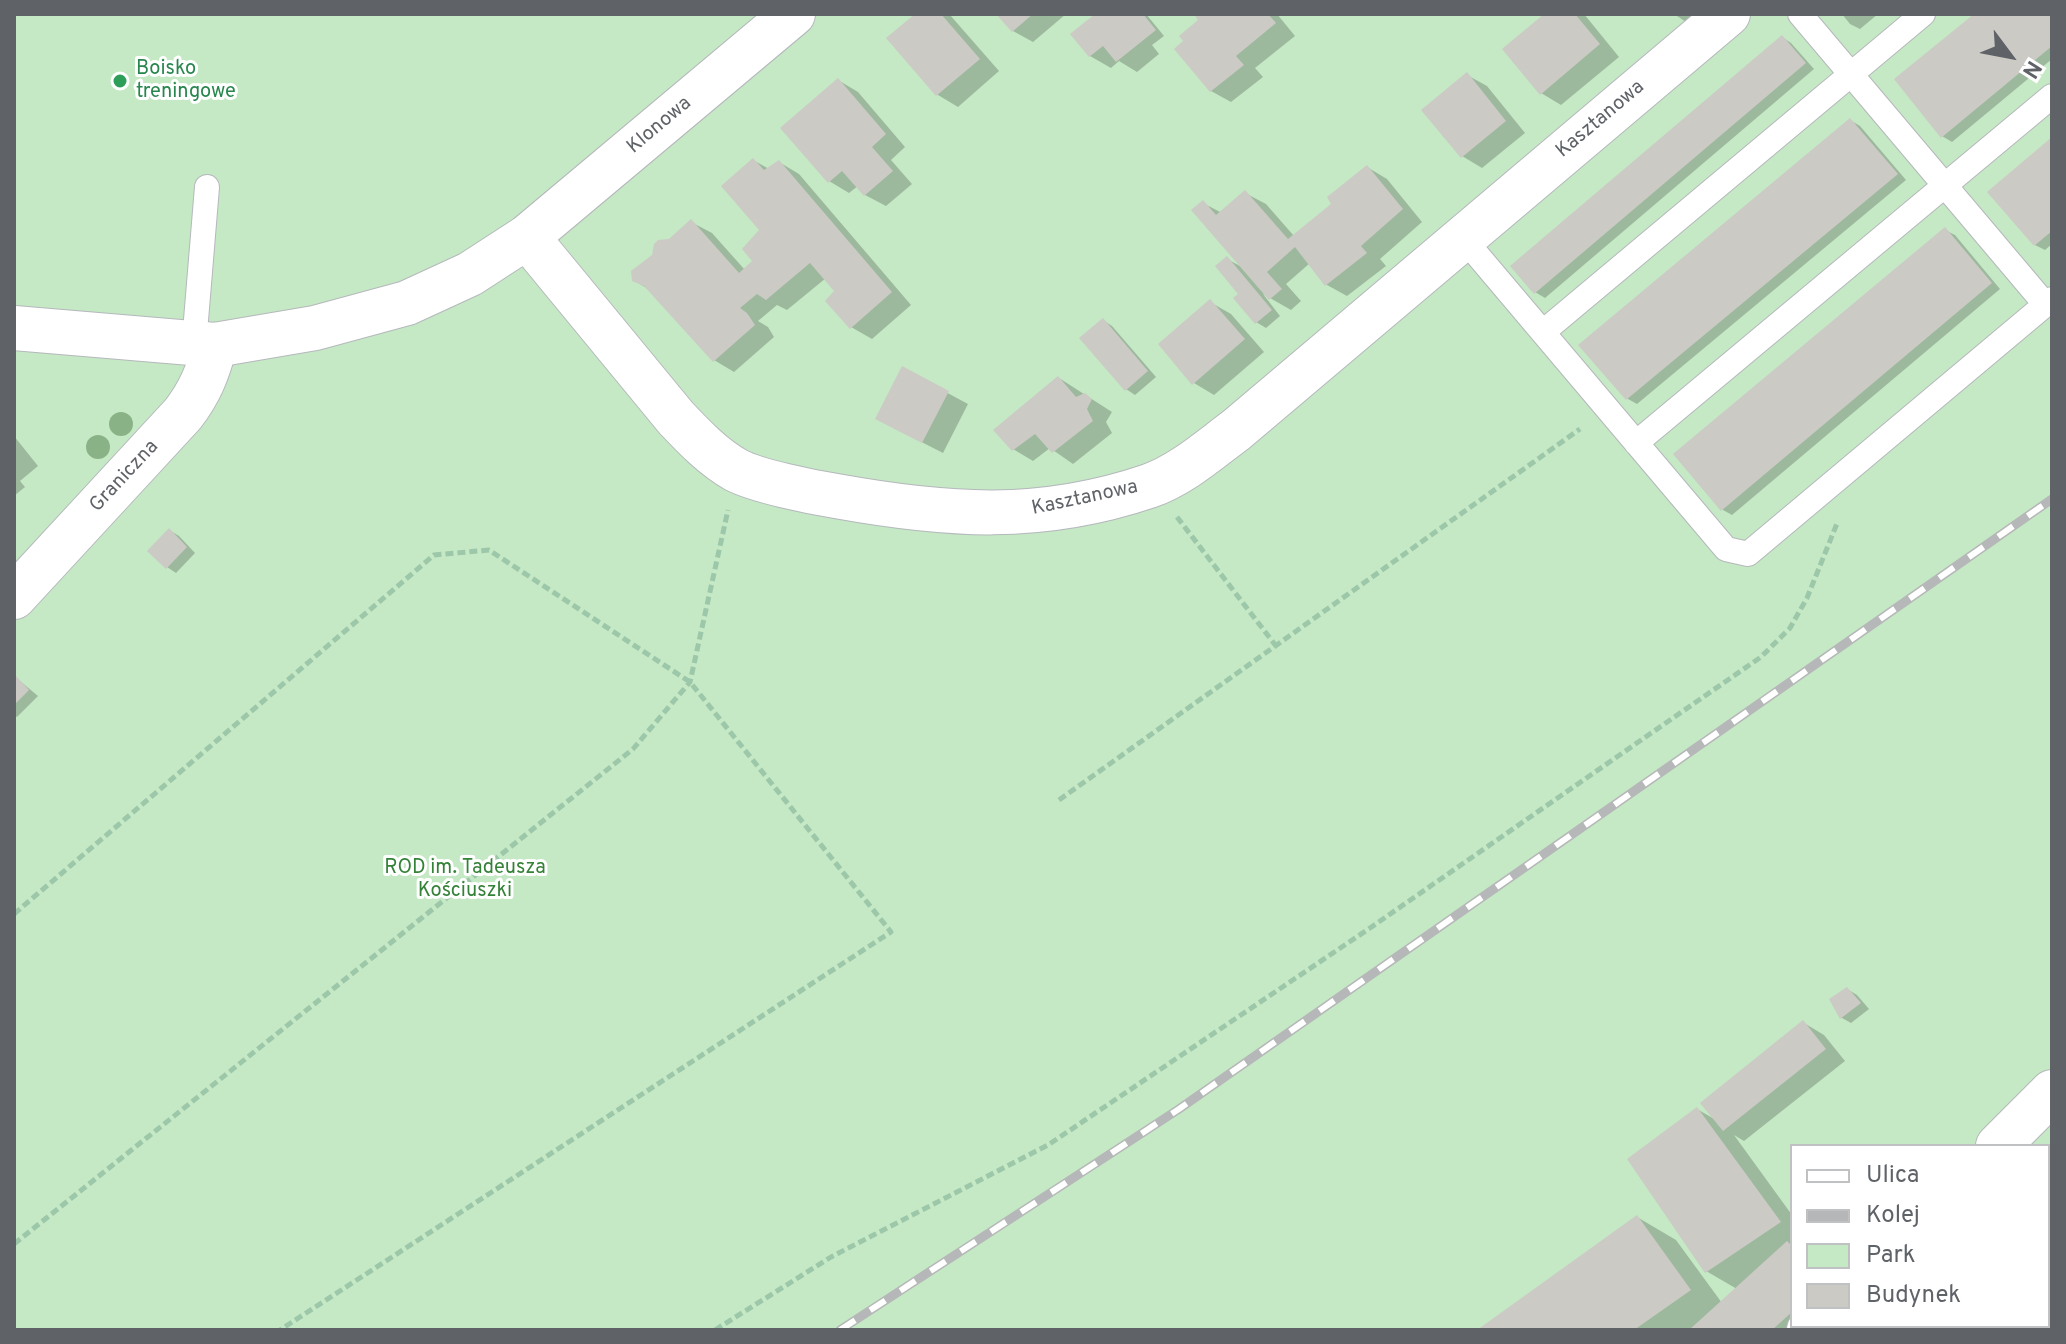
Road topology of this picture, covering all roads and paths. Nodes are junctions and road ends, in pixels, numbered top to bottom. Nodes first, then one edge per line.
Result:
1 (793, 14) edge
2 (1728, 14) edge
3 (1800, 14) edge
4 (1923, 14) edge
5 (1851, 74) junction
6 (2052, 96) edge
7 (1945, 185) junction
8 (207, 187) dead end
9 (527, 237) junction
10 (1463, 238) junction
11 (2048, 302) edge
12 (14, 328) edge
13 (1543, 332) junction
14 (204, 344) junction
15 (1580, 429) dead end
16 (1636, 443) junction
17 (1863, 457) junction
18 (1151, 485) junction
19 (728, 508) dead end
20 (14, 597) edge
21 (1276, 646) junction
22 (690, 682) junction
23 (1059, 800) dead end
24 (14, 914) edge
25 (2052, 1092) edge
26 (2000, 1144) edge
27 (14, 1244) edge
28 (280, 1330) edge
29 (715, 1330) edge

1 - 9 street, Klonowa
2 - 10 street, Kasztanowa
3 - 5 lane
4 - 5 lane
5 - 7 lane
5 - 13 lane
6 - 7 lane
7 - 11 lane
7 - 16 lane
8 - 14 lane
9 - 14 street, Klonowa
9 - 18 street, Kasztanowa
10 - 13 lane
10 - 18 street, Kasztanowa
11 - 17 lane
12 - 14 street, Klonowa
13 - 16 lane
14 - 20 street, Graniczna
15 - 21 path
16 - 17 lane
17 - 29 path
18 - 21 path
19 - 22 path
21 - 23 path
22 - 24 path
22 - 27 path
22 - 28 path
25 - 26 street

